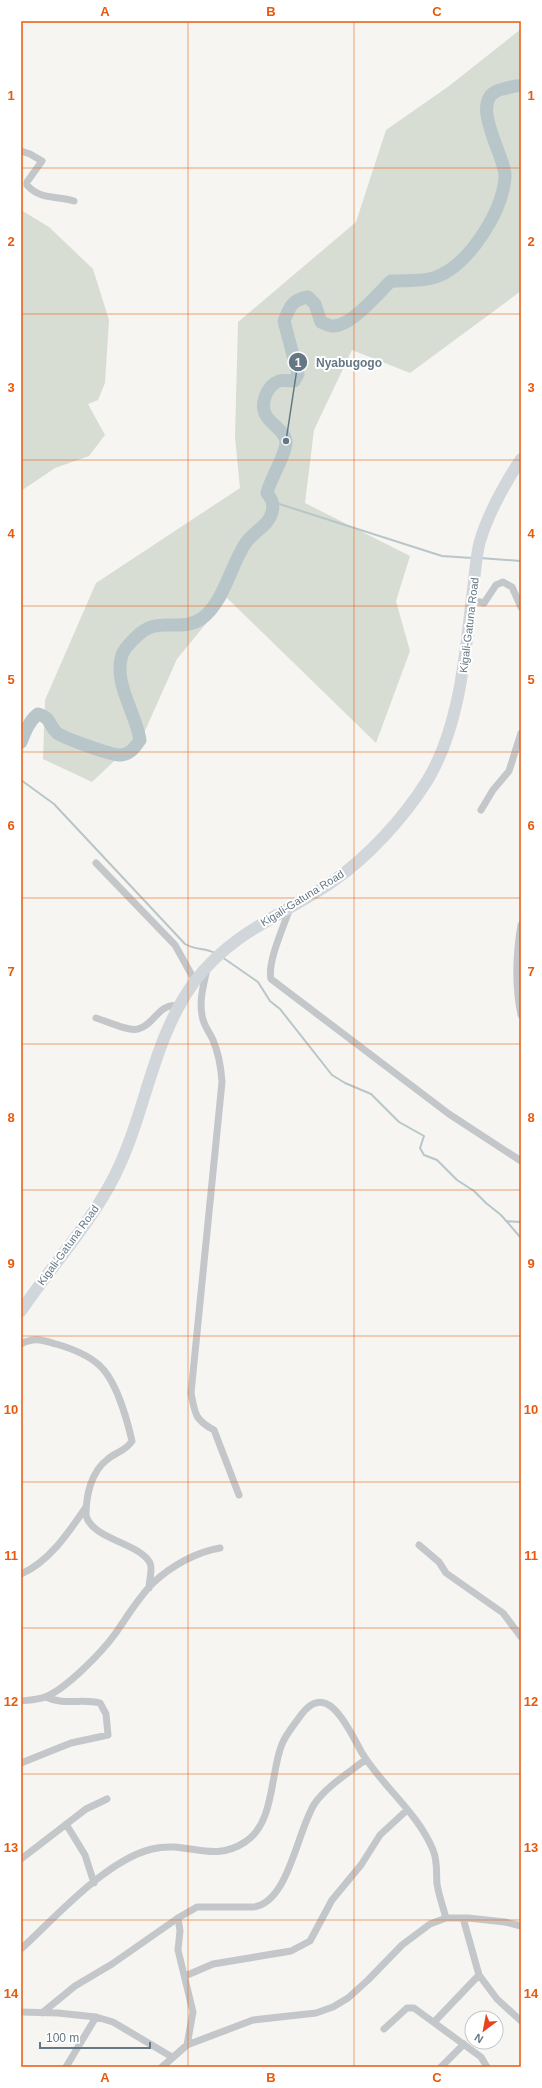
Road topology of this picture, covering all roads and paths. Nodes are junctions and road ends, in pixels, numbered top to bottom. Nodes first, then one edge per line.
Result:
1 (21, 151) edge
2 (74, 201) dead end
3 (521, 458) edge
4 (472, 600) junction
5 (521, 607) edge
6 (521, 733) edge
7 (481, 810) dead end
8 (96, 863) dead end
9 (290, 907) junction
10 (521, 925) edge
11 (520, 937) edge
12 (208, 965) junction
13 (195, 981) junction
14 (179, 1006) junction
15 (521, 1015) edge
16 (96, 1018) dead end
17 (521, 1160) edge
18 (21, 1311) edge
19 (21, 1344) edge
20 (239, 1495) dead end
21 (86, 1507) junction
22 (419, 1545) dead end
23 (220, 1548) dead end
24 (21, 1574) edge
25 (149, 1588) junction
26 (521, 1637) edge
27 (46, 1697) junction
28 (21, 1701) edge
29 (366, 1759) junction
30 (21, 1763) edge
31 (108, 1799) dead end
32 (407, 1810) junction
33 (66, 1824) junction
34 (21, 1858) edge
35 (94, 1883) junction
36 (178, 1918) junction
37 (446, 1918) junction
38 (463, 1918) junction
39 (521, 1926) edge
40 (21, 1949) edge
41 (479, 1975) junction
42 (185, 1976) junction
43 (21, 2012) edge
44 (42, 2013) junction
45 (96, 2017) junction
46 (435, 2021) junction
47 (521, 2021) edge
48 (384, 2029) dead end
49 (464, 2044) joint
50 (187, 2045) junction
51 (472, 2050) edge
52 (172, 2056) junction
53 (66, 2067) edge
54 (162, 2067) edge
55 (441, 2067) edge
56 (486, 2067) edge

1 - 2 street
3 - 4 highway, Kigali-Gatuna Road
4 - 5 street
4 - 9 highway, Kigali-Gatuna Road
6 - 7 street
8 - 13 street
9 - 12 highway, Kigali-Gatuna Road
9 - 17 street
10 - 11 street
11 - 15 street
12 - 13 highway, Kigali-Gatuna Road
12 - 20 street
13 - 14 highway, Kigali-Gatuna Road
14 - 16 street
14 - 18 highway, Kigali-Gatuna Road
19 - 21 street
21 - 24 street
21 - 25 street
22 - 26 street
23 - 25 street
25 - 27 street
27 - 28 street
27 - 30 street
29 - 32 street
29 - 35 street
29 - 36 street
31 - 33 street
32 - 37 street
32 - 42 street
33 - 34 street
33 - 35 street
35 - 40 street
36 - 42 street
36 - 44 street
37 - 38 street
37 - 50 street
38 - 39 street
38 - 41 street
41 - 46 street
41 - 47 street
42 - 50 street
43 - 44 street
44 - 45 street
45 - 52 street
45 - 53 street
46 - 48 street
46 - 49 street
49 - 55 street
50 - 52 street
51 - 56 street
52 - 54 street

